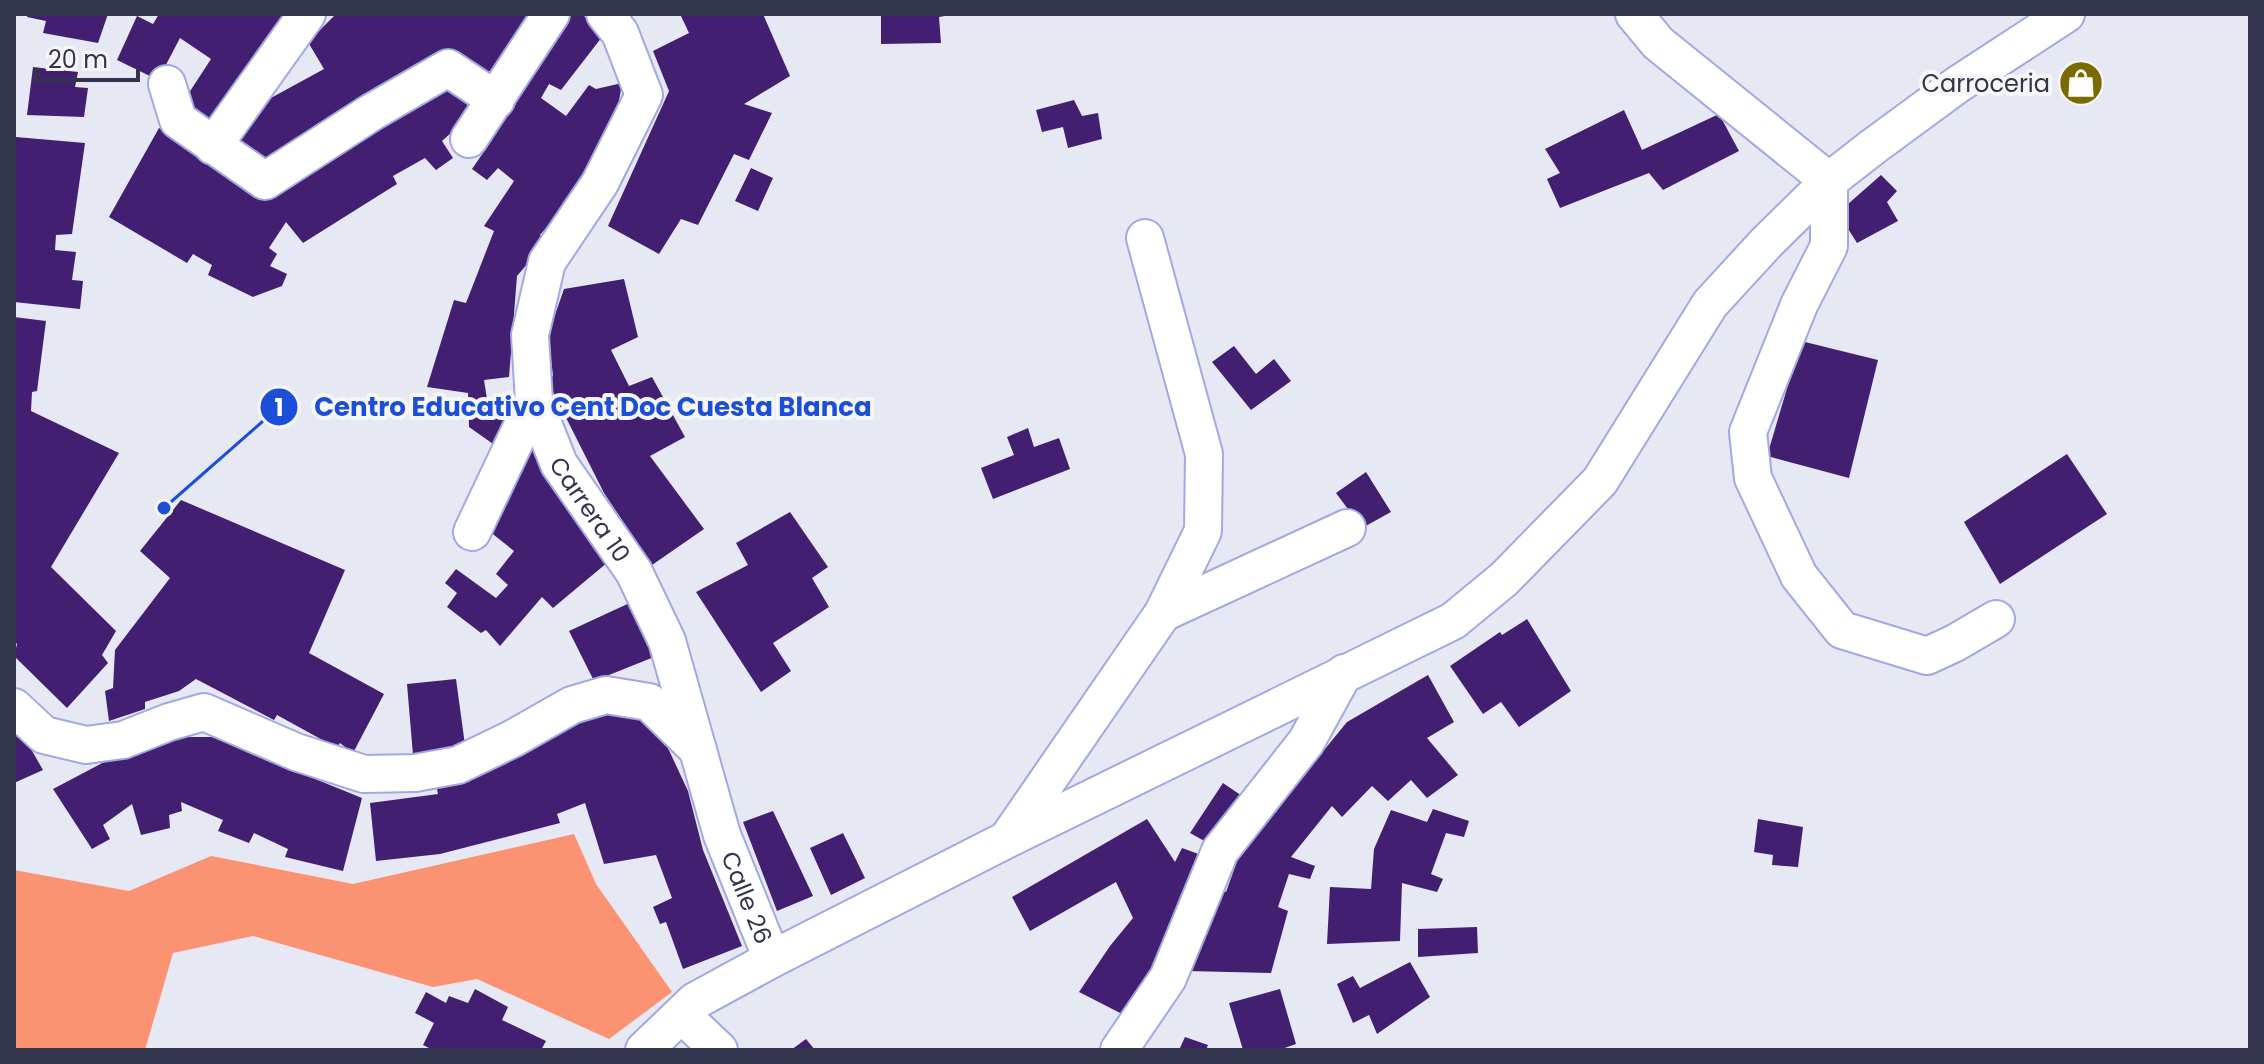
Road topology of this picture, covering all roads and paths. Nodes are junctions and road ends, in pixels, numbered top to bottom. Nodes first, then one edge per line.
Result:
1 (307, 14) edge
2 (551, 14) edge
3 (605, 14) edge
4 (1634, 14) edge
5 (2066, 14) edge
6 (167, 84) dead end
7 (496, 100) junction
8 (469, 139) dead end
9 (213, 146) junction
10 (1829, 181) junction
11 (1145, 238) dead end
12 (534, 401) junction
13 (1347, 528) dead end
14 (472, 532) dead end
15 (1163, 613) junction
16 (1996, 619) dead end
17 (1344, 673) junction
18 (14, 707) edge
19 (701, 753) junction
20 (722, 835) joint
21 (1008, 839) junction
22 (772, 959) junction
23 (682, 1015) junction
24 (644, 1050) edge
25 (719, 1050) edge
26 (1119, 1050) edge

1 - 9 street
2 - 7 street
3 - 12 street, Carrera 10
4 - 10 street
5 - 10 street
6 - 9 street
7 - 8 street
7 - 9 street
10 - 16 street
10 - 17 street
11 - 15 street
12 - 14 street
12 - 19 street, Carrera 10
13 - 15 street
15 - 21 street
17 - 21 street
17 - 26 street
18 - 19 street
19 - 20 street, Carrera 10
20 - 22 street, Calle 26
21 - 22 street
22 - 23 street
23 - 24 street
23 - 25 street

